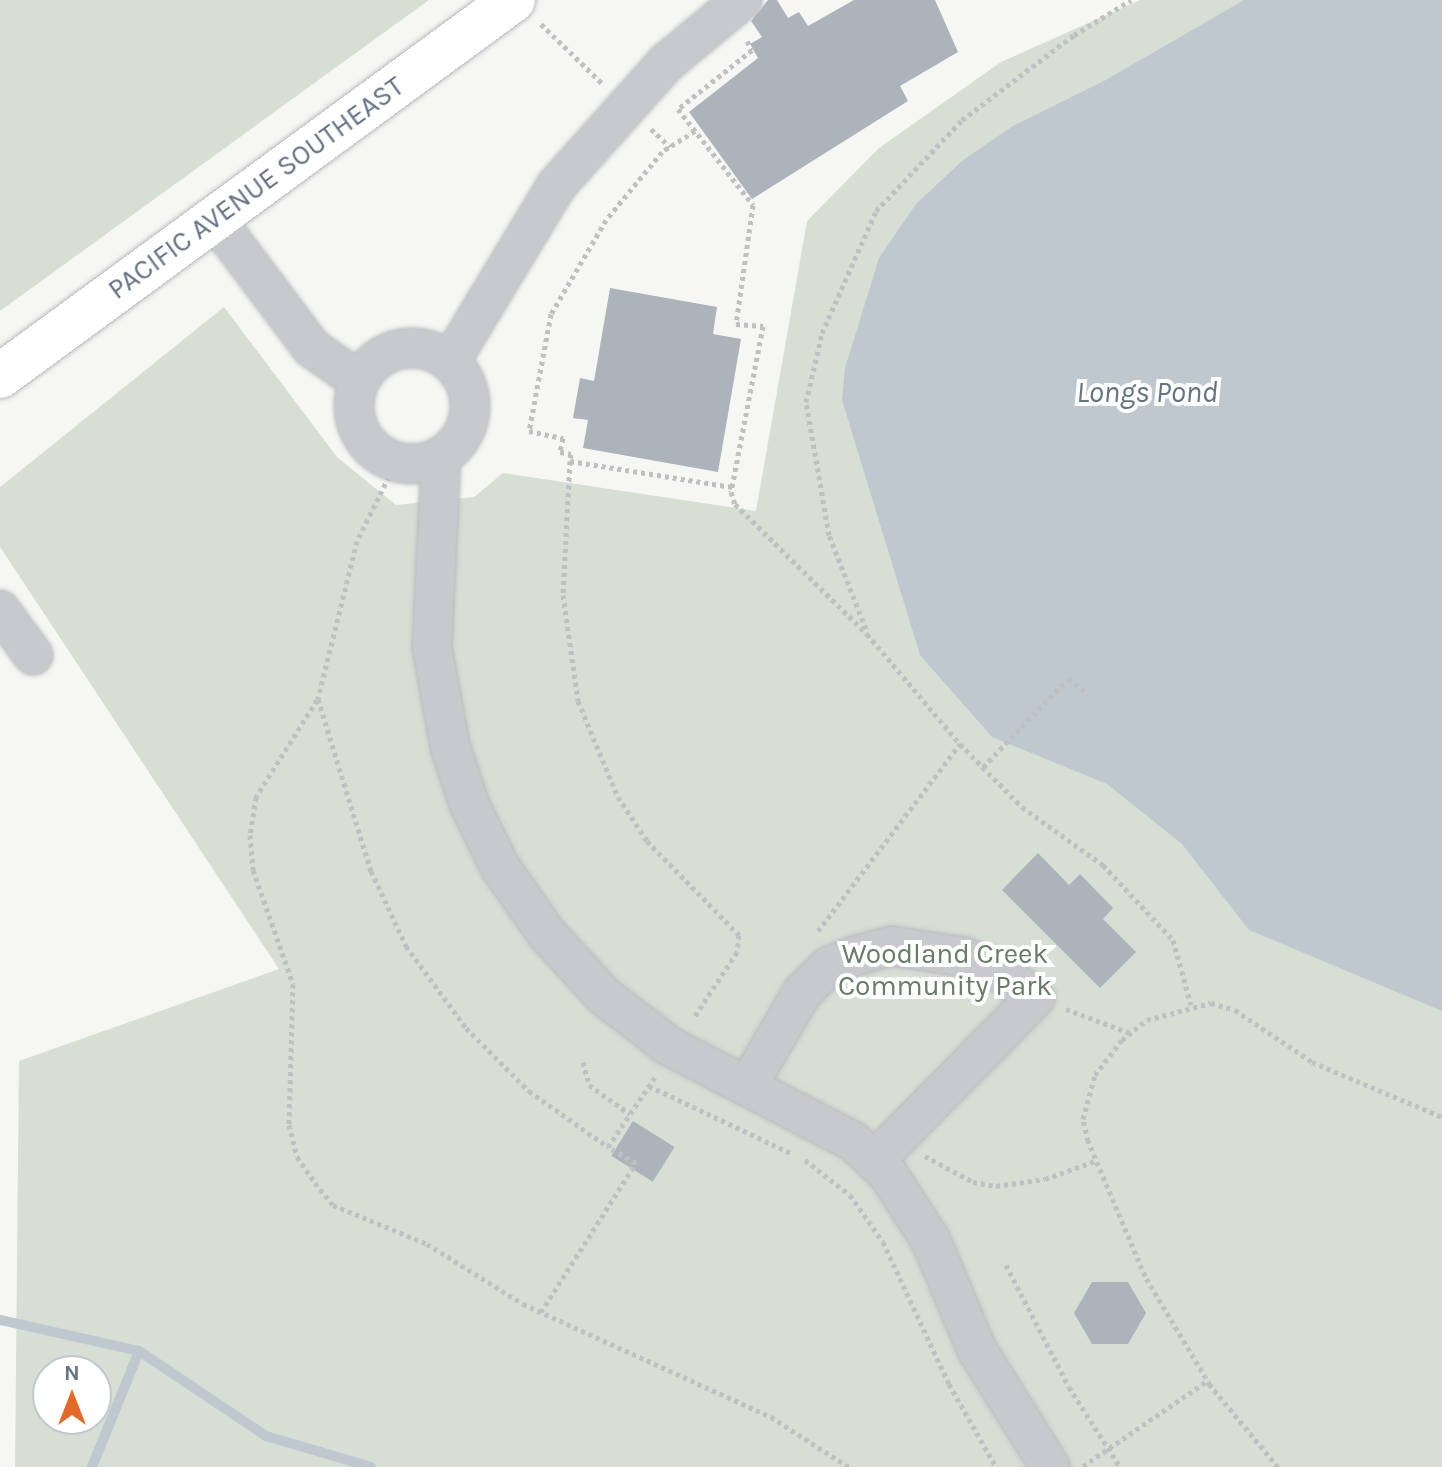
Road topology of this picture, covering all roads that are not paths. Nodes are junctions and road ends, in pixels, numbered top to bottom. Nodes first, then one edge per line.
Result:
1 (735, 4) edge
2 (501, 11) edge
3 (215, 219) junction
4 (450, 362) junction
5 (0, 376) edge
6 (359, 381) junction
7 (441, 457) junction
8 (0, 610) edge
9 (33, 655) dead end
10 (748, 1085) junction
11 (874, 1161) junction
12 (1050, 1467) edge

1 - 4 lane
2 - 3 main road, PACIFIC AVENUE SOUTHEAST
3 - 5 main road, PACIFIC AVENUE SOUTHEAST
3 - 6 lane
4 - 6 lane
4 - 7 lane
6 - 7 lane
7 - 10 lane
8 - 9 lane
10 - 11 lane
10 - 11 lane
11 - 12 lane

